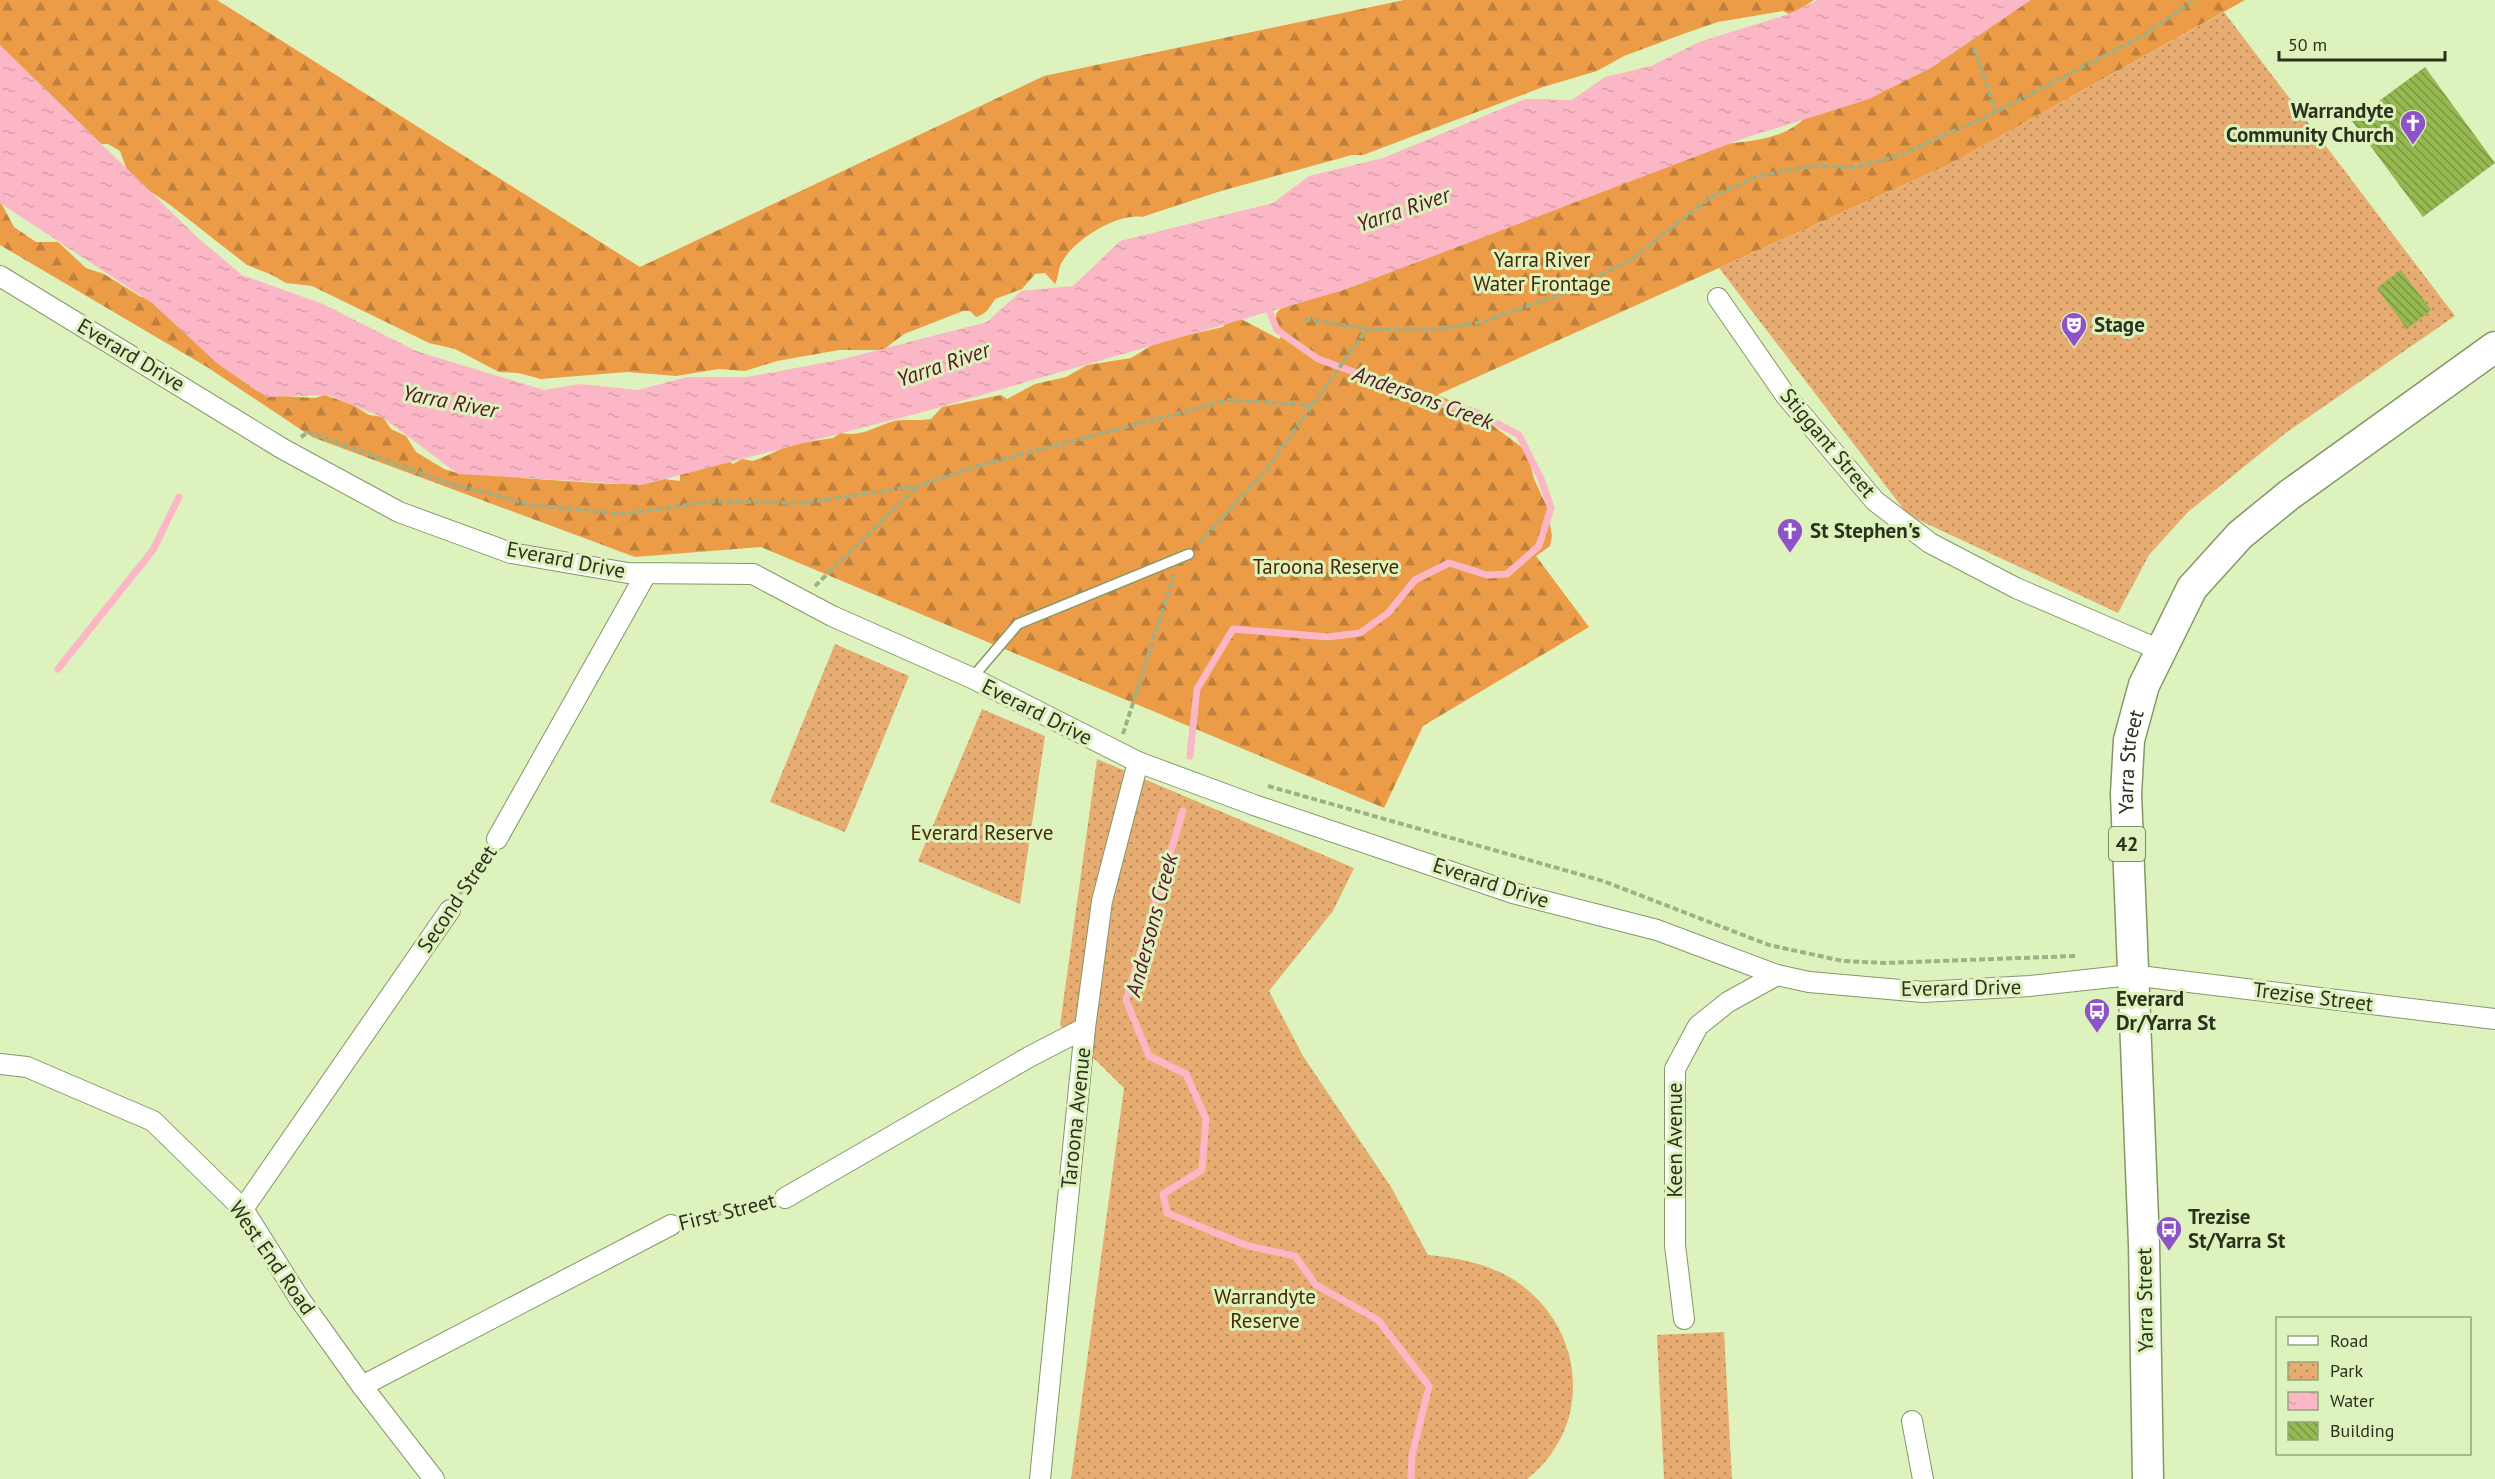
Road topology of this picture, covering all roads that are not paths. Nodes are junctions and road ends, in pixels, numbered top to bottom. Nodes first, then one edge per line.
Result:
1 (0, 276) edge
2 (1718, 298) dead end
3 (2495, 347) edge
4 (1184, 556) road end
5 (646, 574) junction
6 (2160, 650) junction
7 (972, 678) junction
8 (1138, 762) junction
9 (497, 839) road end
10 (450, 910) road end
11 (1777, 975) junction
12 (2131, 975) junction
13 (2495, 1019) edge
14 (1085, 1028) junction
15 (0, 1064) edge
16 (785, 1198) road end
17 (243, 1209) junction
18 (671, 1225) road end
19 (1684, 1319) dead end
20 (362, 1386) junction
21 (1912, 1421) dead end
22 (434, 1479) edge
23 (1040, 1479) edge
24 (1923, 1479) edge
25 (2148, 1479) edge

1 - 5 street, Everard Drive
2 - 6 street, Stiggant Street
3 - 6 main road, Yarra Street / 42
4 - 7 lane
5 - 7 street, Everard Drive
5 - 9 street, Second Street
6 - 12 main road, Yarra Street / 42
7 - 8 street, Everard Drive
8 - 11 street, Everard Drive
8 - 14 street, Taroona Avenue
10 - 17 street, Second Street
11 - 12 street, Everard Drive
11 - 19 street, Keen Avenue
12 - 13 street, Trezise Street
12 - 25 main road, Yarra Street / 42
14 - 16 street, First Street
14 - 23 street, Taroona Avenue
15 - 17 street, West End Road
17 - 20 street, West End Road
18 - 20 street, First Street
20 - 22 street, West End Road
21 - 24 street

